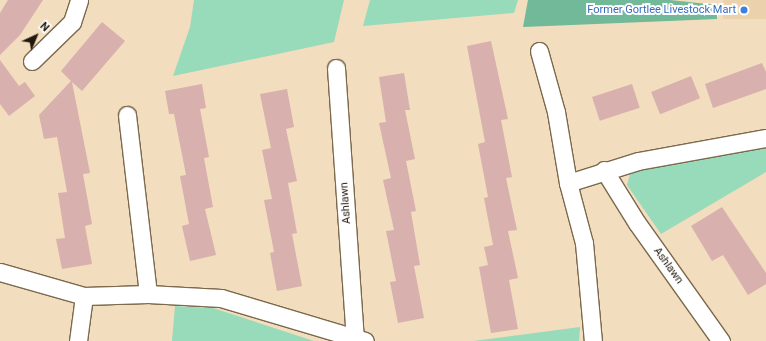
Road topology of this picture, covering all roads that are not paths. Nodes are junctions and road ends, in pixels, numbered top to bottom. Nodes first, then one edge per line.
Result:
1 (79, 0) edge
2 (539, 51) dead end
3 (32, 61) dead end
4 (336, 68) dead end
5 (127, 115) dead end
6 (766, 138) edge
7 (604, 170) junction
8 (568, 183) junction
9 (0, 272) edge
10 (148, 294) junction
11 (84, 296) junction
12 (360, 340) edge
13 (78, 341) edge
14 (594, 341) edge
15 (720, 341) edge

1 - 3 street
2 - 8 street
4 - 12 street, Ashlawn
5 - 10 street
6 - 7 street
7 - 8 street
7 - 15 street, Ashlawn
8 - 14 street
9 - 11 street, Ashlawn
10 - 11 street, Ashlawn
10 - 12 street, Ashlawn
11 - 13 street

